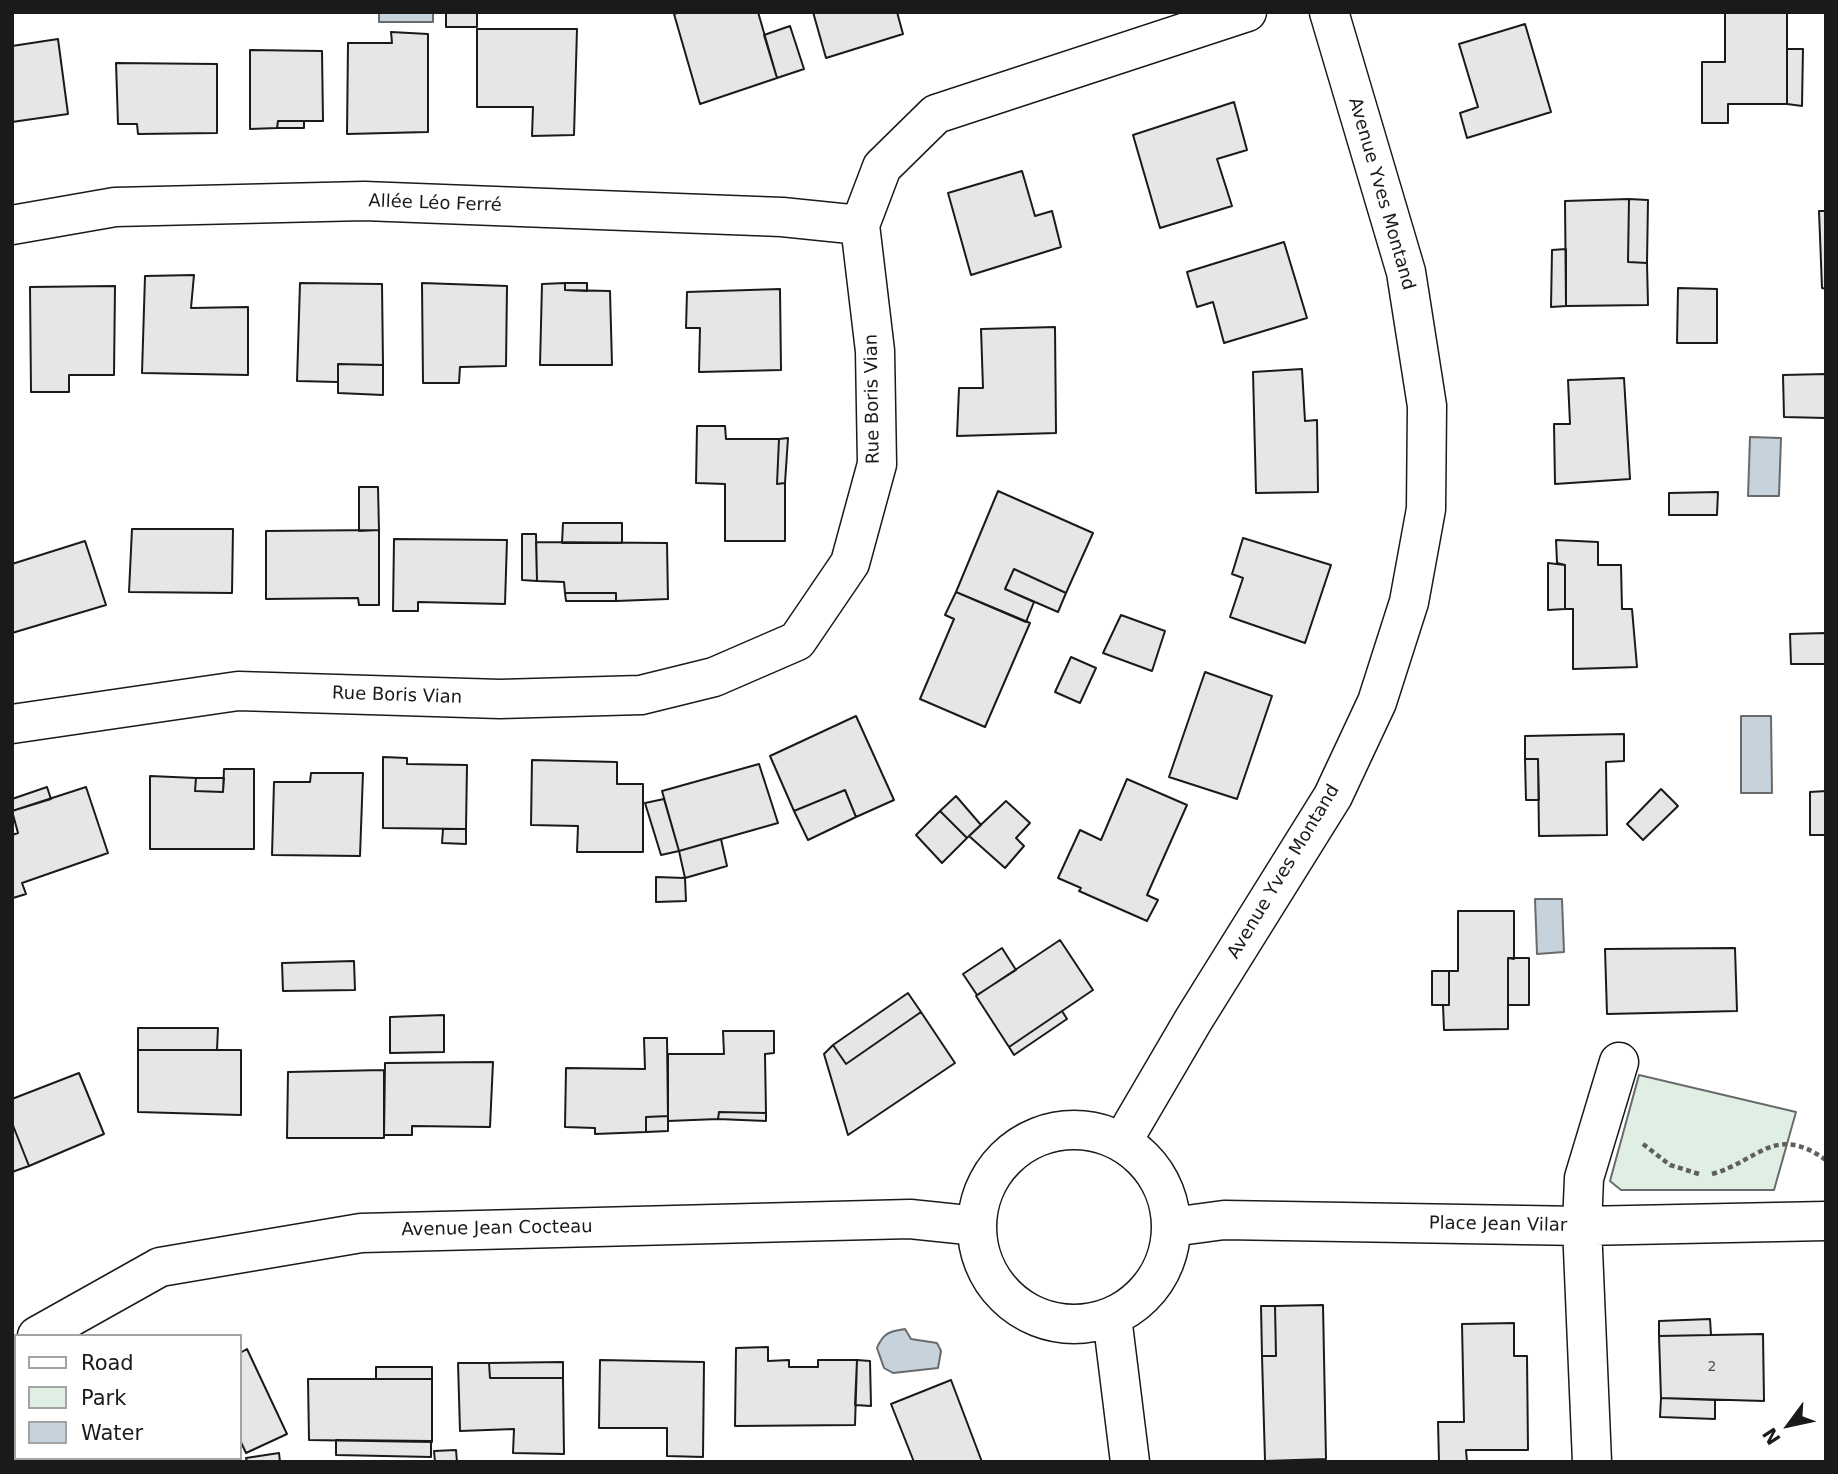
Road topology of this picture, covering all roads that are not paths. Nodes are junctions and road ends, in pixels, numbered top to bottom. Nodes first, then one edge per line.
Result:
1 (1247, 12) edge
2 (1329, 12) edge
3 (12, 225) edge
4 (860, 225) junction
5 (12, 724) edge
6 (1619, 1062) dead end
7 (1122, 1142) junction
8 (1826, 1221) edge
9 (977, 1226) junction
10 (1582, 1226) junction
11 (1172, 1227) junction
12 (1112, 1317) junction
13 (41, 1334) edge
14 (1130, 1462) edge
15 (1592, 1462) edge

1 - 4 street, Rue Boris Vian
2 - 7 street, Avenue Yves Montand
3 - 4 street, Allée Léo Ferré
4 - 5 street, Rue Boris Vian
6 - 10 street
7 - 9 street
7 - 11 street
8 - 10 street, Place Jean Vilar
9 - 12 street
9 - 13 street, Avenue Jean Cocteau
10 - 11 street, Place Jean Vilar
10 - 15 street
11 - 12 street
12 - 14 street

